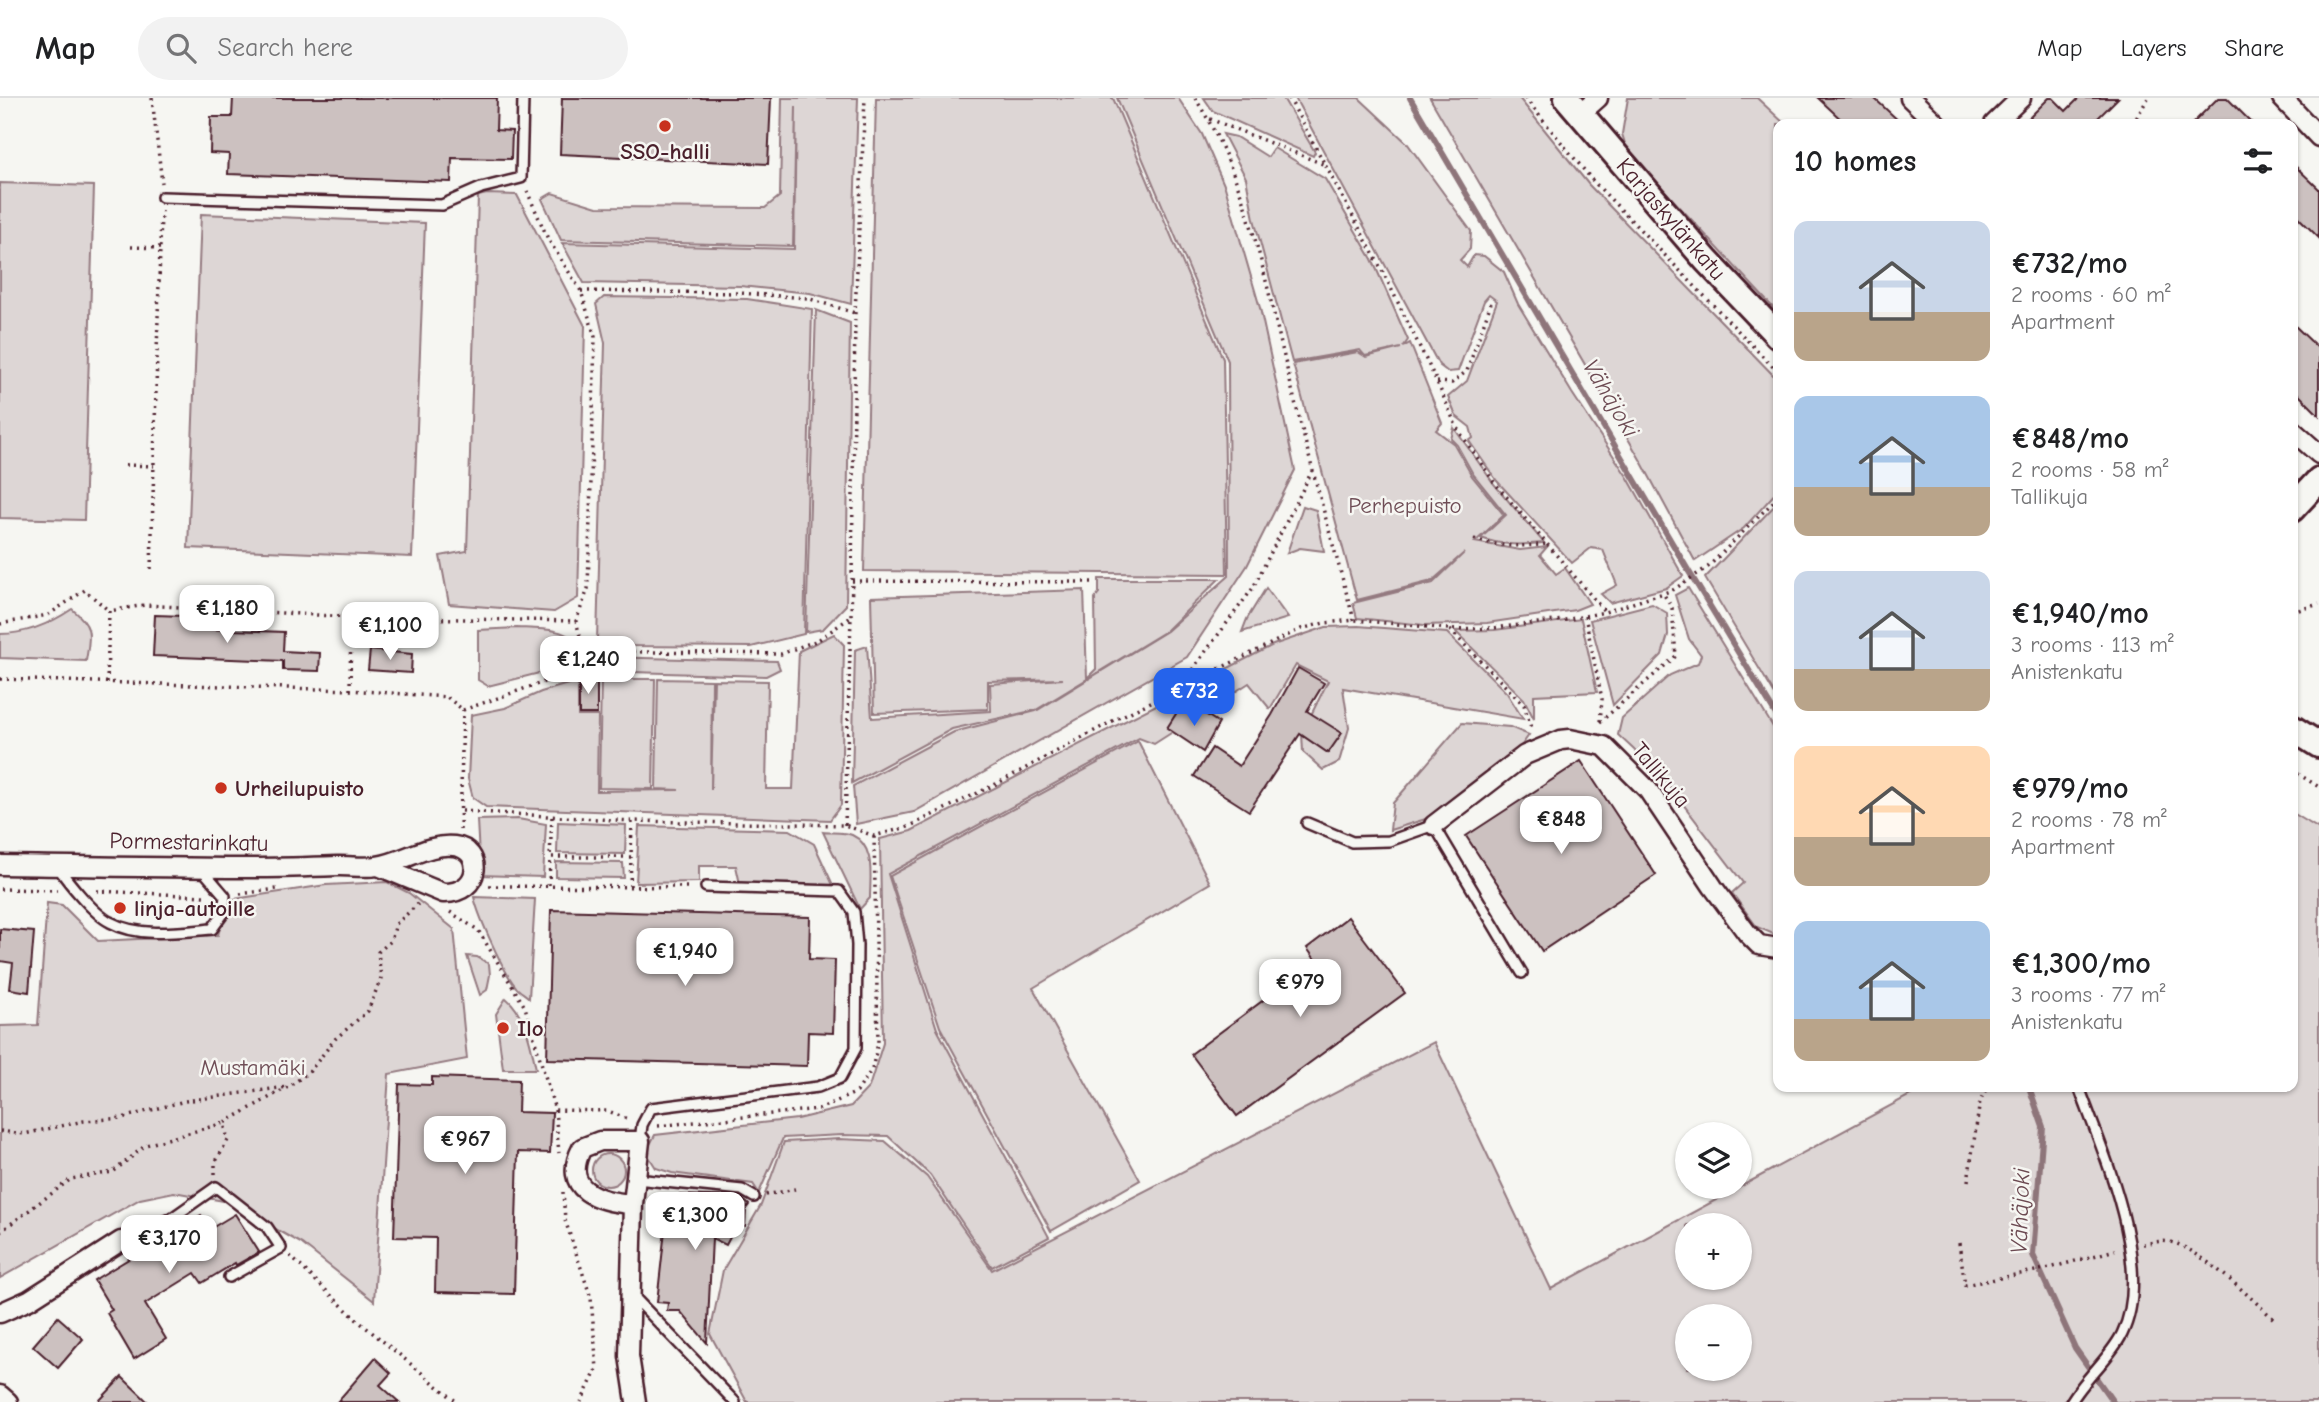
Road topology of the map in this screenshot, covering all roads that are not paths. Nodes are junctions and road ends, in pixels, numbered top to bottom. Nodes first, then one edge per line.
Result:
1 (523, 98) edge
2 (1912, 98) edge
3 (2021, 98) edge
4 (2281, 98) edge
5 (1582, 103) edge
6 (1932, 119) edge
7 (1999, 119) edge
8 (2319, 137) edge
9 (162, 197) road end
10 (1773, 331) edge
11 (2298, 435) edge
12 (2319, 454) edge
13 (2319, 480) edge
14 (2298, 503) edge
15 (2298, 732) edge
16 (2319, 745) edge
17 (1307, 823) dead end
18 (1434, 825) junction
19 (0, 865) edge
20 (57, 865) junction
21 (378, 866) junction
22 (201, 868) junction
23 (706, 887) road end
24 (1773, 947) edge
25 (1522, 973) dead end
26 (2081, 1092) edge
27 (641, 1133) junction
28 (636, 1179) junction
29 (754, 1198) road end
30 (633, 1204) junction
31 (121, 1241) joint
32 (229, 1277) dead end
33 (631, 1294) junction
34 (0, 1313) edge
35 (0, 1395) edge
36 (8, 1402) edge
37 (636, 1402) edge
38 (735, 1402) edge
39 (2071, 1402) edge

1 - 9 lane
2 - 6 street
3 - 7 street
4 - 8 street
5 - 10 street, Karjaskylänkatu
11 - 12 street
13 - 14 street
15 - 16 street
17 - 18 lane
18 - 24 street, Tallikuja
18 - 25 lane
19 - 20 street, Pormestarinkatu
20 - 22 street, Pormestarinkatu
20 - 22 lane
21 - 21 street, Pormestarinkatu
21 - 22 street, Pormestarinkatu
23 - 27 lane
26 - 39 lane
27 - 28 street
27 - 30 street
28 - 29 lane
28 - 30 street
30 - 33 street
31 - 32 lane
31 - 34 street
33 - 37 street
33 - 38 lane
35 - 36 street

